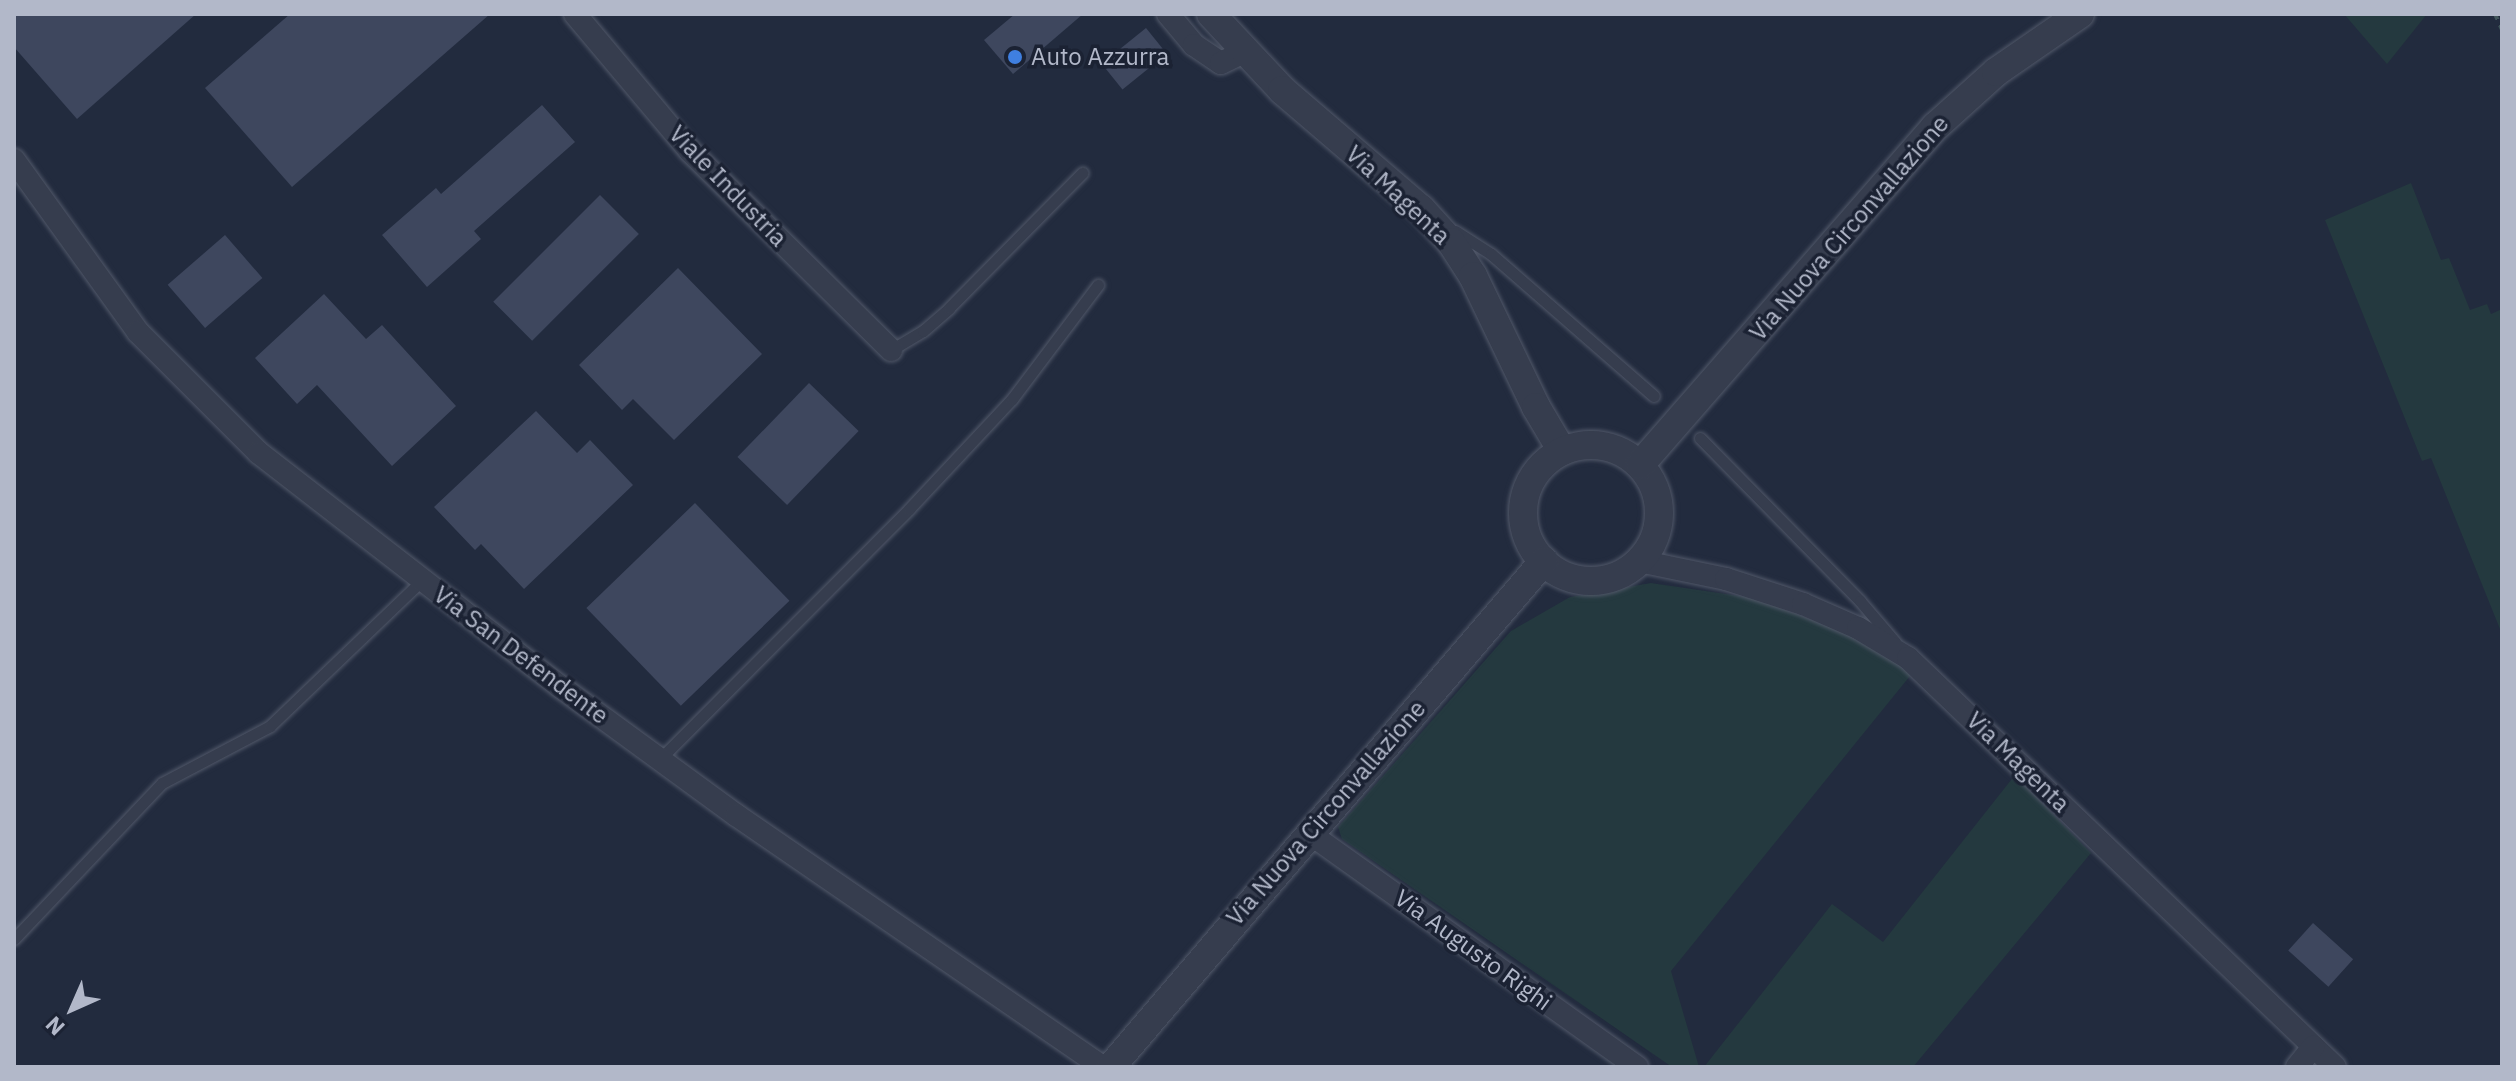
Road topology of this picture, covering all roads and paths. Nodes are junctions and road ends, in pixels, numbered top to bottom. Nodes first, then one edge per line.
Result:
1 (575, 14) edge
2 (1168, 14) edge
3 (1211, 14) edge
4 (2080, 14) edge
5 (2495, 14) edge
6 (2502, 30) edge
7 (1244, 52) junction
8 (14, 160) edge
9 (1082, 173) dead end
10 (1421, 209) junction
11 (1098, 285) dead end
12 (891, 350) joint
13 (1654, 396) dead end
14 (1700, 438) dead end
15 (1562, 451) junction
16 (1640, 465) junction
17 (1544, 561) junction
18 (1639, 561) junction
19 (422, 580) junction
20 (1908, 658) junction
21 (660, 759) junction
22 (1309, 833) junction
23 (14, 939) edge
24 (2313, 1047) junction
25 (1103, 1067) edge
26 (1111, 1067) edge
27 (1637, 1067) edge
28 (2297, 1067) edge
29 (2335, 1067) edge

1 - 12 street, Viale Industria
2 - 7 street
3 - 7 street, Via Magenta
4 - 16 street, Via Nuova Circonvallazione
5 - 6 path
7 - 10 street, Via Magenta
8 - 19 street, Via San Defendente
9 - 12 lane
10 - 13 lane
10 - 15 street, Via Magenta
11 - 21 lane
14 - 20 lane
15 - 16 street
15 - 17 street
16 - 18 street
17 - 18 street
17 - 22 street, Via Nuova Circonvallazione
18 - 20 street, Via Magenta
19 - 21 street, Via San Defendente
19 - 23 lane
20 - 24 street, Via Magenta
21 - 25 street, Via San Defendente
22 - 26 street, Via Nuova Circonvallazione
22 - 27 street, Via Augusto Righi
24 - 28 street
24 - 29 street, Via Magenta

